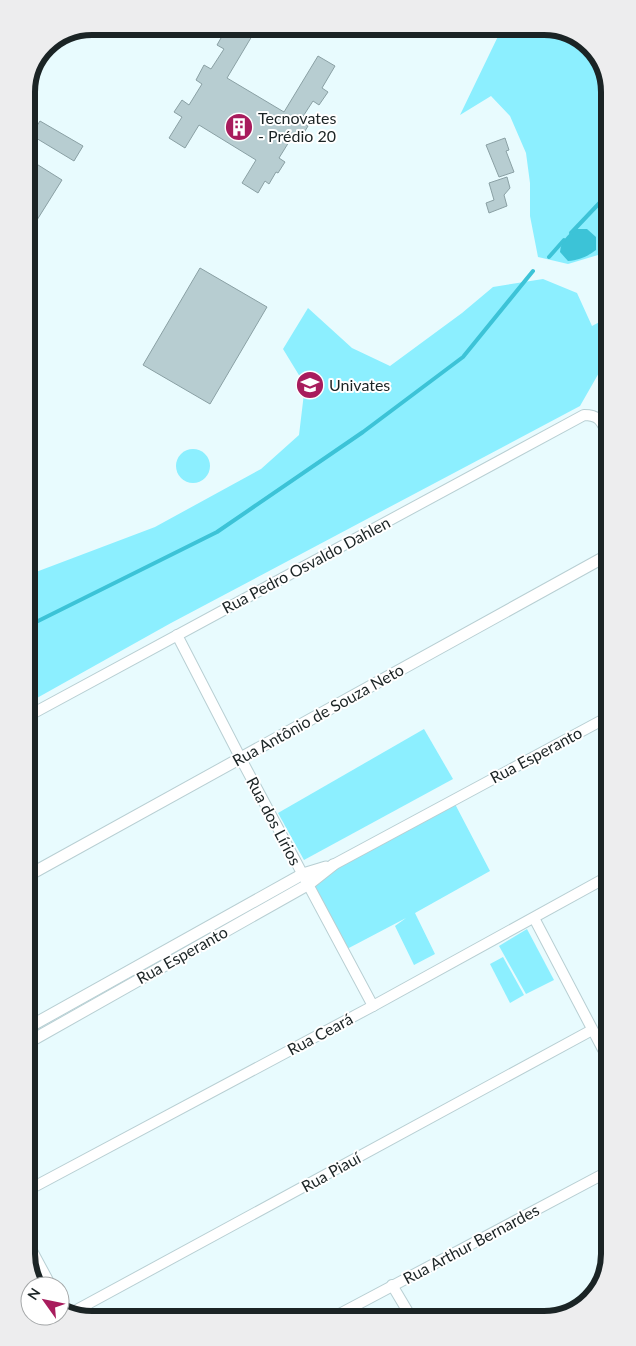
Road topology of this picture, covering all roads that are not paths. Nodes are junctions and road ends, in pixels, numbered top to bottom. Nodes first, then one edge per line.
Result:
1 (601, 421) edge
2 (601, 559) edge
3 (177, 635) junction
4 (35, 712) edge
5 (601, 721) edge
6 (241, 759) junction
7 (332, 865) joint
8 (35, 872) edge
9 (306, 880) junction
10 (601, 880) edge
11 (534, 918) junction
12 (179, 942) junction
13 (184, 953) junction
14 (373, 1006) junction
15 (46, 1018) junction
16 (35, 1024) edge
17 (52, 1029) junction
18 (592, 1030) junction
19 (35, 1039) edge
20 (601, 1046) edge
21 (601, 1176) edge
22 (35, 1186) edge
23 (35, 1256) edge
24 (46, 1276) edge
25 (392, 1285) junction
26 (78, 1309) edge
27 (345, 1311) edge
28 (407, 1311) edge

1 - 3 street, Rua Pedro Osvaldo Dahlen
2 - 6 street, Rua Antônio de Souza Neto
3 - 4 street, Rua Pedro Osvaldo Dahlen
3 - 6 street, Rua dos Lírios
5 - 7 street, Rua Esperanto
6 - 8 street, Rua Antônio de Souza Neto
6 - 9 street, Rua dos Lírios
7 - 9 street, Rua Esperanto
9 - 12 street, Rua Esperanto
9 - 13 street, Rua Esperanto
9 - 14 street, Rua dos Lírios
10 - 11 street, Rua Ceará
11 - 14 street, Rua Ceará
11 - 18 street
12 - 13 street
12 - 15 street, Rua Esperanto
13 - 17 street, Rua Esperanto
14 - 22 street, Rua Ceará
15 - 16 street, Rua Esperanto
15 - 17 street
17 - 19 street, Rua Esperanto
18 - 20 street
18 - 26 street, Rua Piauí
21 - 25 street, Rua Arthur Bernardes
23 - 24 street
25 - 27 street, Rua Arthur Bernardes
25 - 28 street

